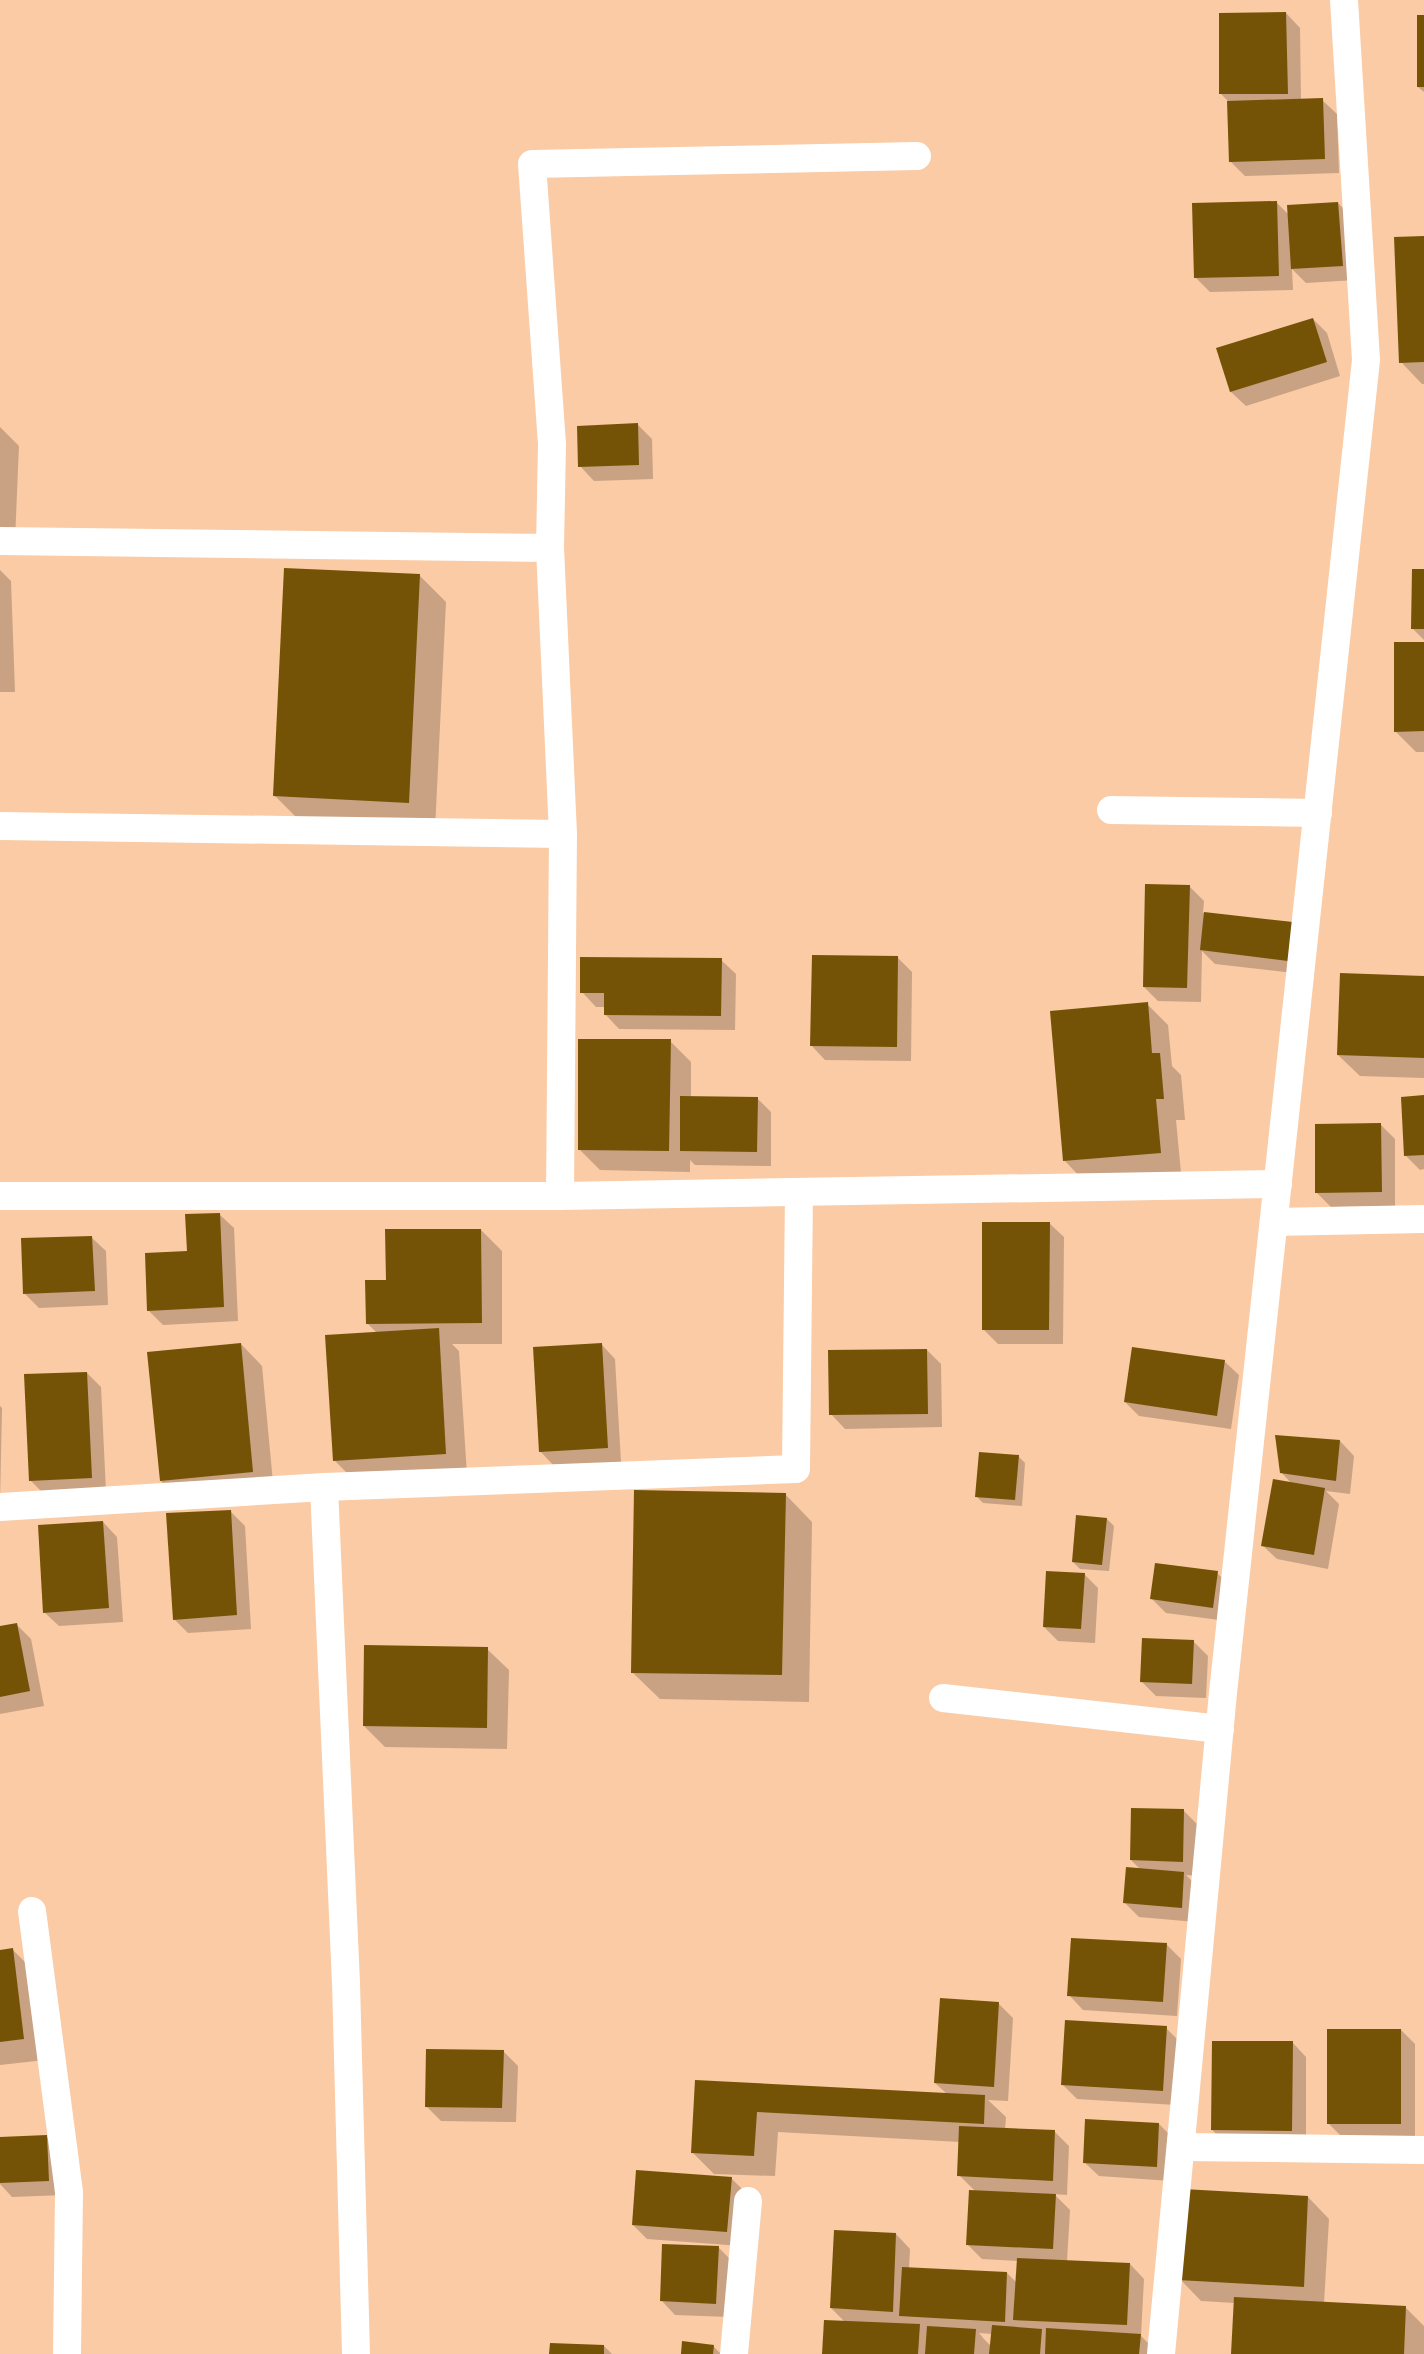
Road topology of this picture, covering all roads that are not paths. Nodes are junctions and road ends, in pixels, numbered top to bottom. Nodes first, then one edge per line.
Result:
1 (1344, 0) edge
2 (917, 156) dead end
3 (0, 540) edge
4 (550, 548) junction
5 (1111, 810) dead end
6 (1318, 813) junction
7 (0, 826) edge
8 (563, 834) junction
9 (1278, 1184) junction
10 (799, 1192) junction
11 (0, 1196) edge
12 (560, 1196) junction
13 (1424, 1219) edge
14 (1274, 1222) junction
15 (324, 1487) junction
16 (0, 1507) edge
17 (943, 1698) dead end
18 (1220, 1729) junction
19 (32, 1911) dead end
20 (1181, 2146) junction
21 (1424, 2150) edge
22 (748, 2201) dead end
23 (67, 2354) edge
24 (356, 2354) edge
25 (734, 2354) edge
26 (1161, 2354) edge

1 - 6 street
2 - 4 street
3 - 4 street
4 - 8 street
5 - 6 street
6 - 9 street
7 - 8 street
8 - 12 street
9 - 10 street
9 - 14 street
10 - 12 street
10 - 15 street
11 - 12 street
13 - 14 street
14 - 18 street
15 - 16 street
15 - 24 street
17 - 18 street
18 - 20 street
19 - 23 street
20 - 21 street
20 - 26 street
22 - 25 street

